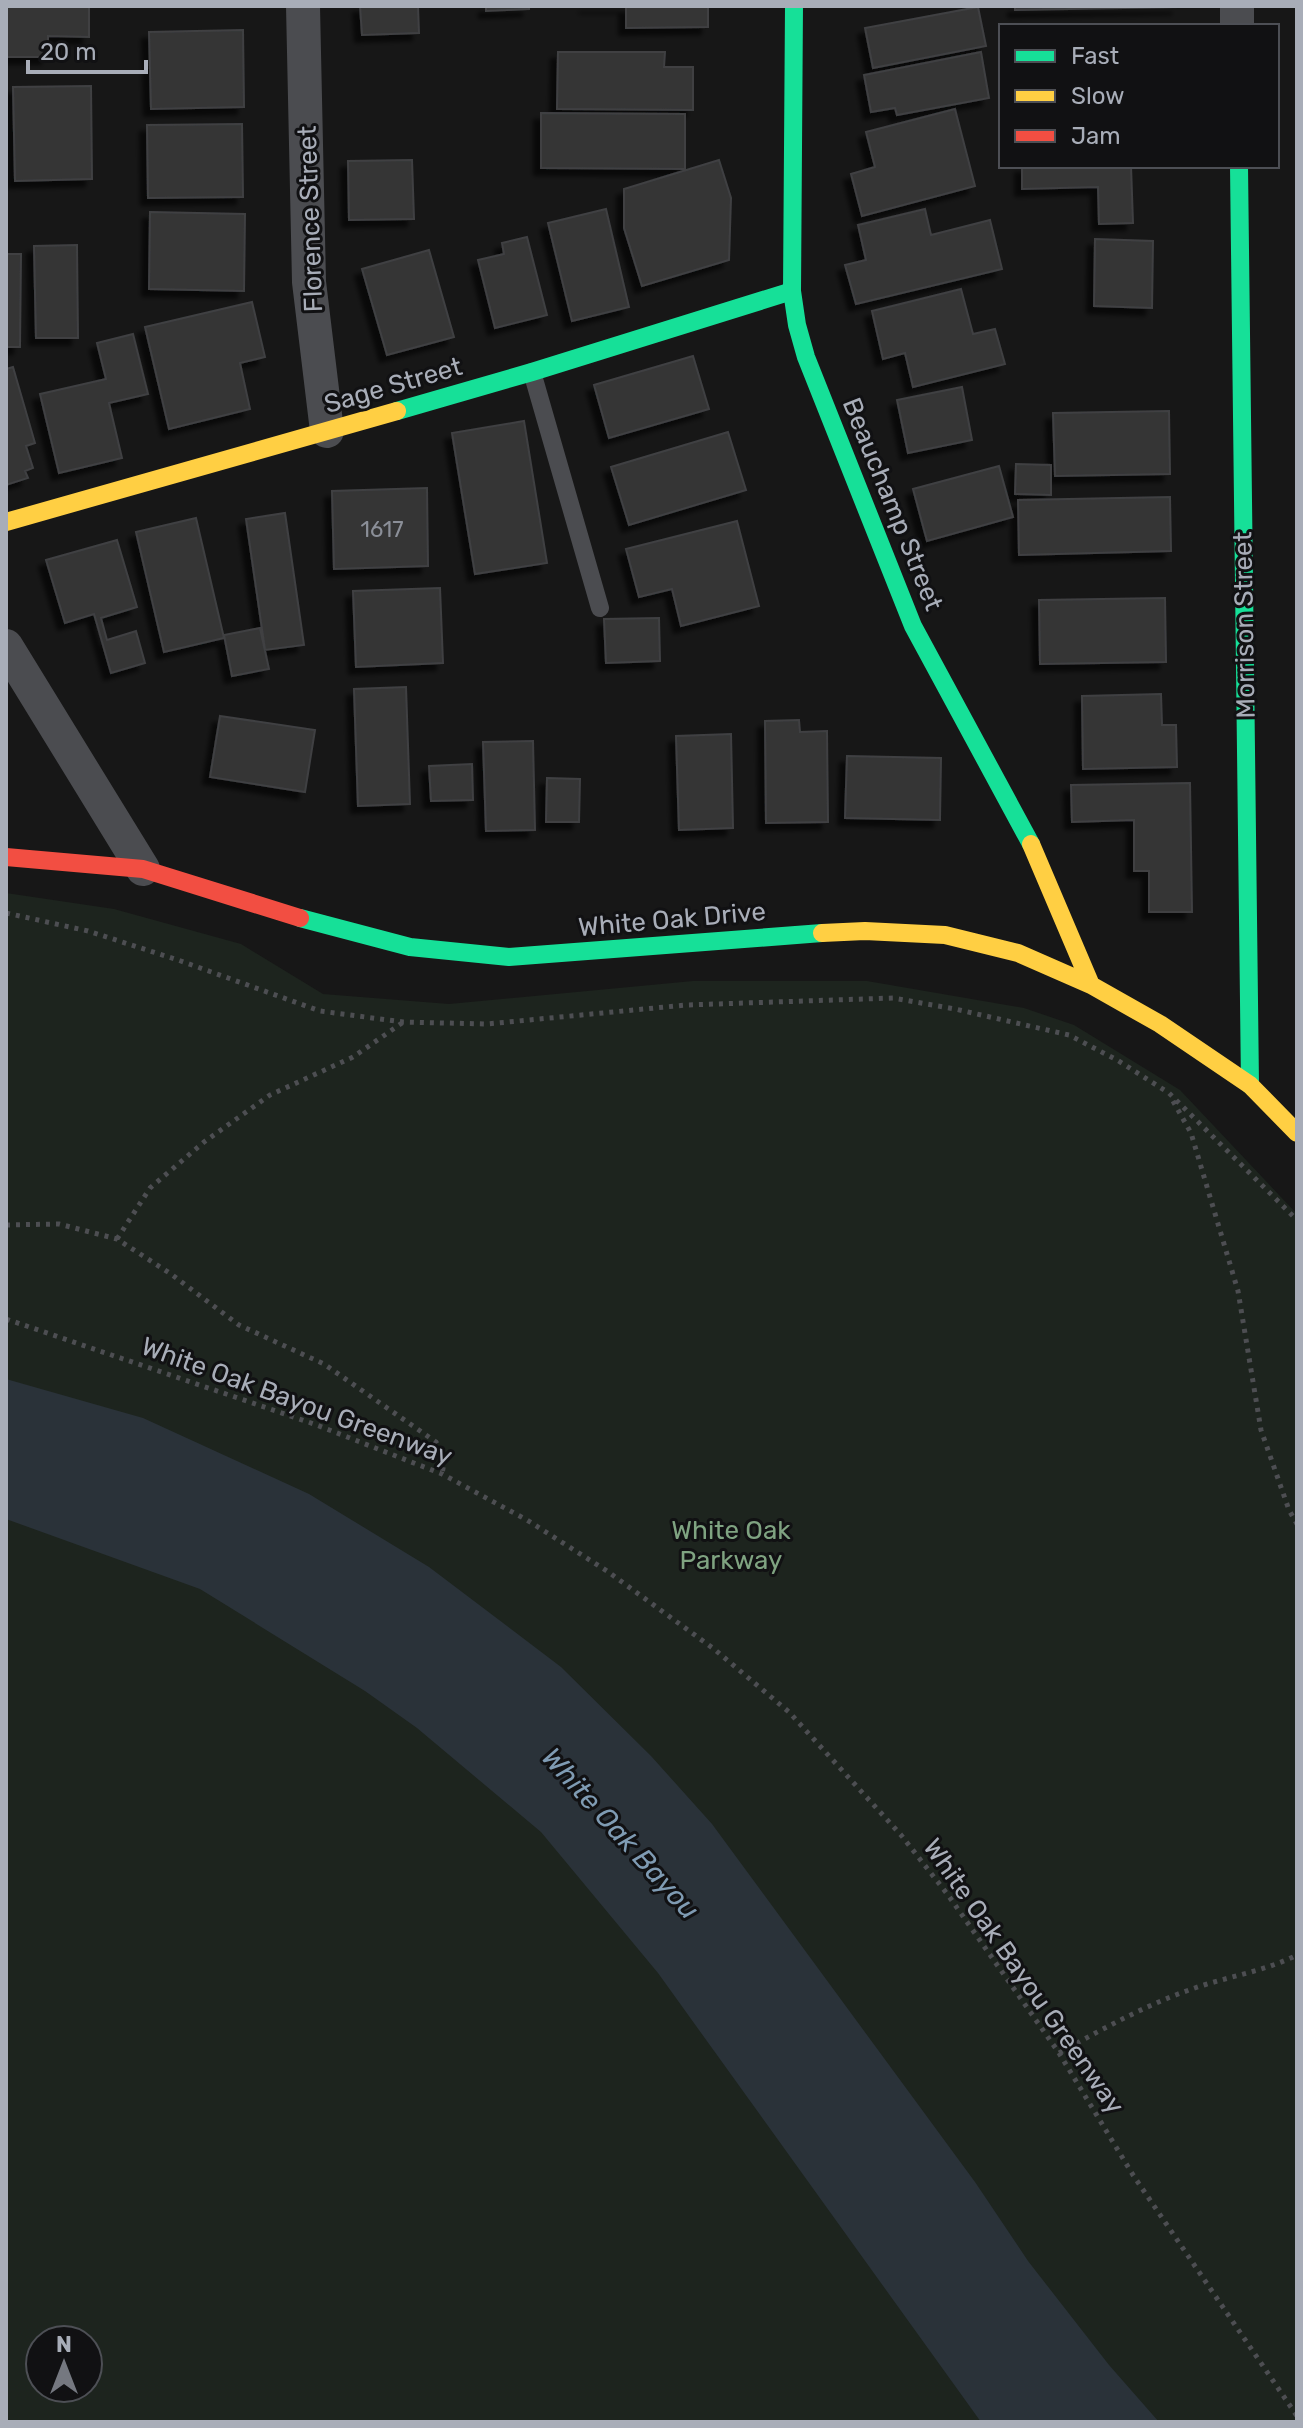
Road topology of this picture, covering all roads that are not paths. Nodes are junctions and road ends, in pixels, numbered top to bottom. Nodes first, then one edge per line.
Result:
1 (303, 6) edge
2 (794, 6) edge
3 (1239, 168) edge
4 (792, 291) junction
5 (532, 372) junction
6 (327, 431) junction
7 (6, 522) edge
8 (600, 608) dead end
9 (6, 646) edge
10 (6, 857) edge
11 (143, 869) junction
12 (1091, 985) junction
13 (1250, 1085) junction
14 (1297, 1133) edge

1 - 6 street, Florence Street
2 - 4 street, Beauchamp Street
3 - 13 street, Morrison Street
4 - 5 street, Sage Street
4 - 12 street, Beauchamp Street
5 - 6 street, Sage Street
5 - 8 lane
6 - 7 street, Sage Street
9 - 11 street
10 - 11 street, White Oak Drive
11 - 12 street, White Oak Drive
12 - 13 street, White Oak Drive
13 - 14 street, White Oak Drive

